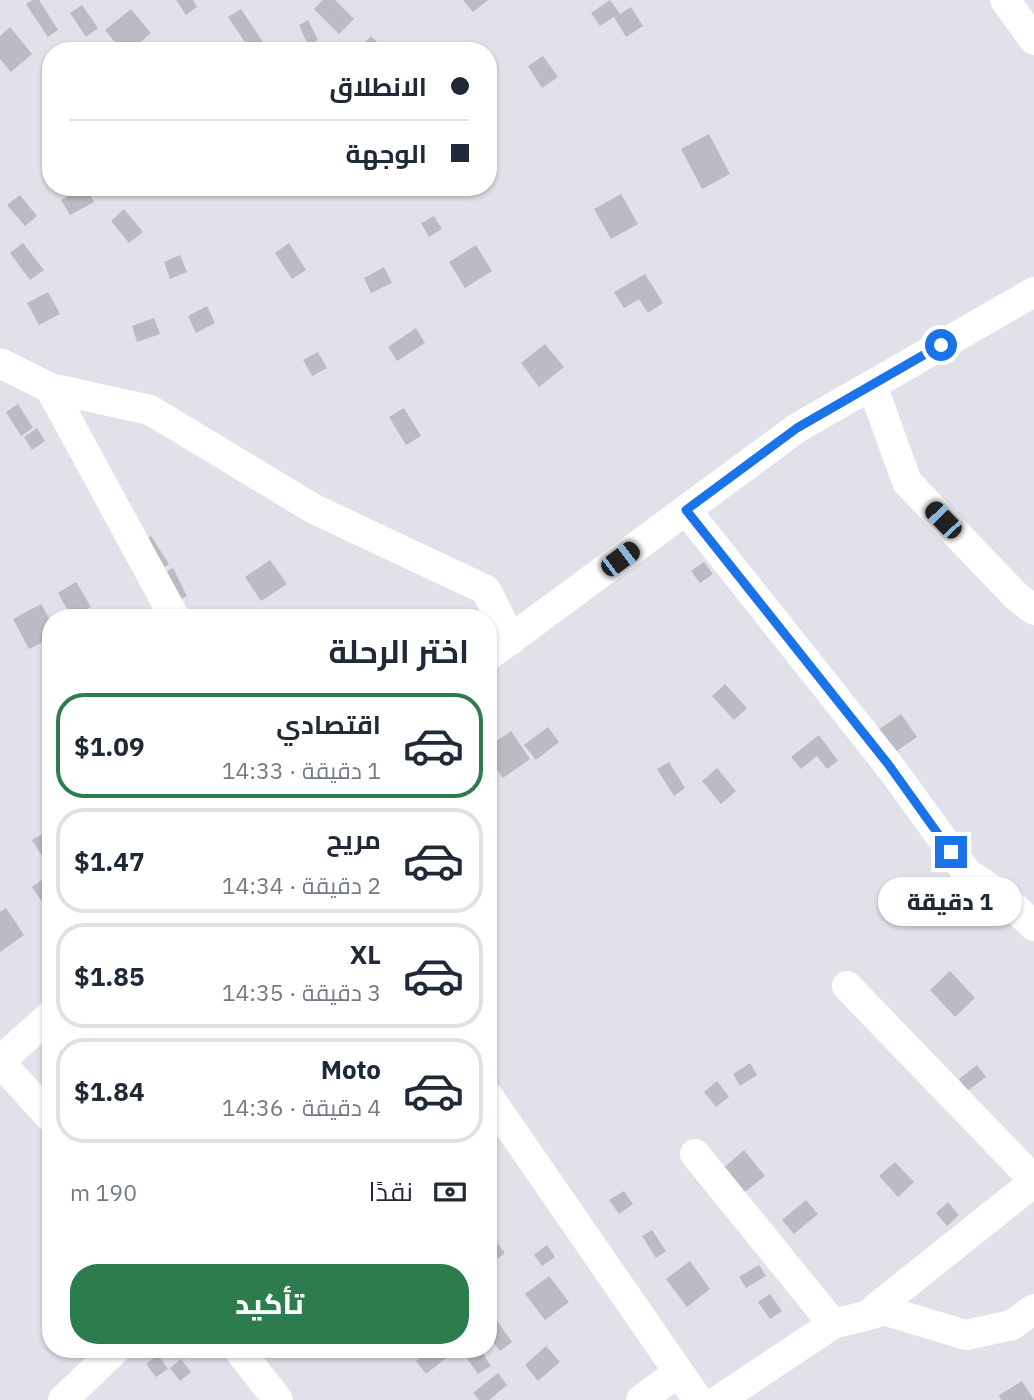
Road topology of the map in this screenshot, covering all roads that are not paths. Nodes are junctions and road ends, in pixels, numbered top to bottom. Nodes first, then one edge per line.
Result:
1 (1006, 0) edge
2 (1034, 40) edge
3 (1034, 292) edge
4 (0, 363) edge
5 (872, 385) junction
6 (50, 388) junction
7 (686, 510) junction
8 (171, 609) edge
9 (490, 609) edge
10 (1034, 610) edge
11 (499, 648) edge
12 (1034, 926) edge
13 (847, 986) dead end
14 (42, 1023) edge
15 (0, 1062) edge
16 (42, 1108) edge
17 (497, 1109) edge
18 (695, 1154) dead end
19 (1034, 1181) edge
20 (876, 1308) junction
21 (1034, 1309) edge
22 (833, 1324) junction
23 (107, 1358) edge
24 (245, 1358) edge
25 (677, 1373) junction
26 (63, 1400) edge
27 (278, 1400) edge
28 (641, 1400) edge
29 (698, 1400) edge
30 (719, 1400) edge

1 - 2 street
3 - 5 street
4 - 6 street
5 - 7 street
5 - 10 street
6 - 8 street
6 - 9 street
7 - 11 street
7 - 12 street
13 - 19 street
14 - 15 street
15 - 16 street
17 - 25 street
18 - 22 street
19 - 20 street
20 - 21 street
20 - 22 street
22 - 30 street
23 - 26 street
24 - 27 street
25 - 28 street
25 - 29 street

